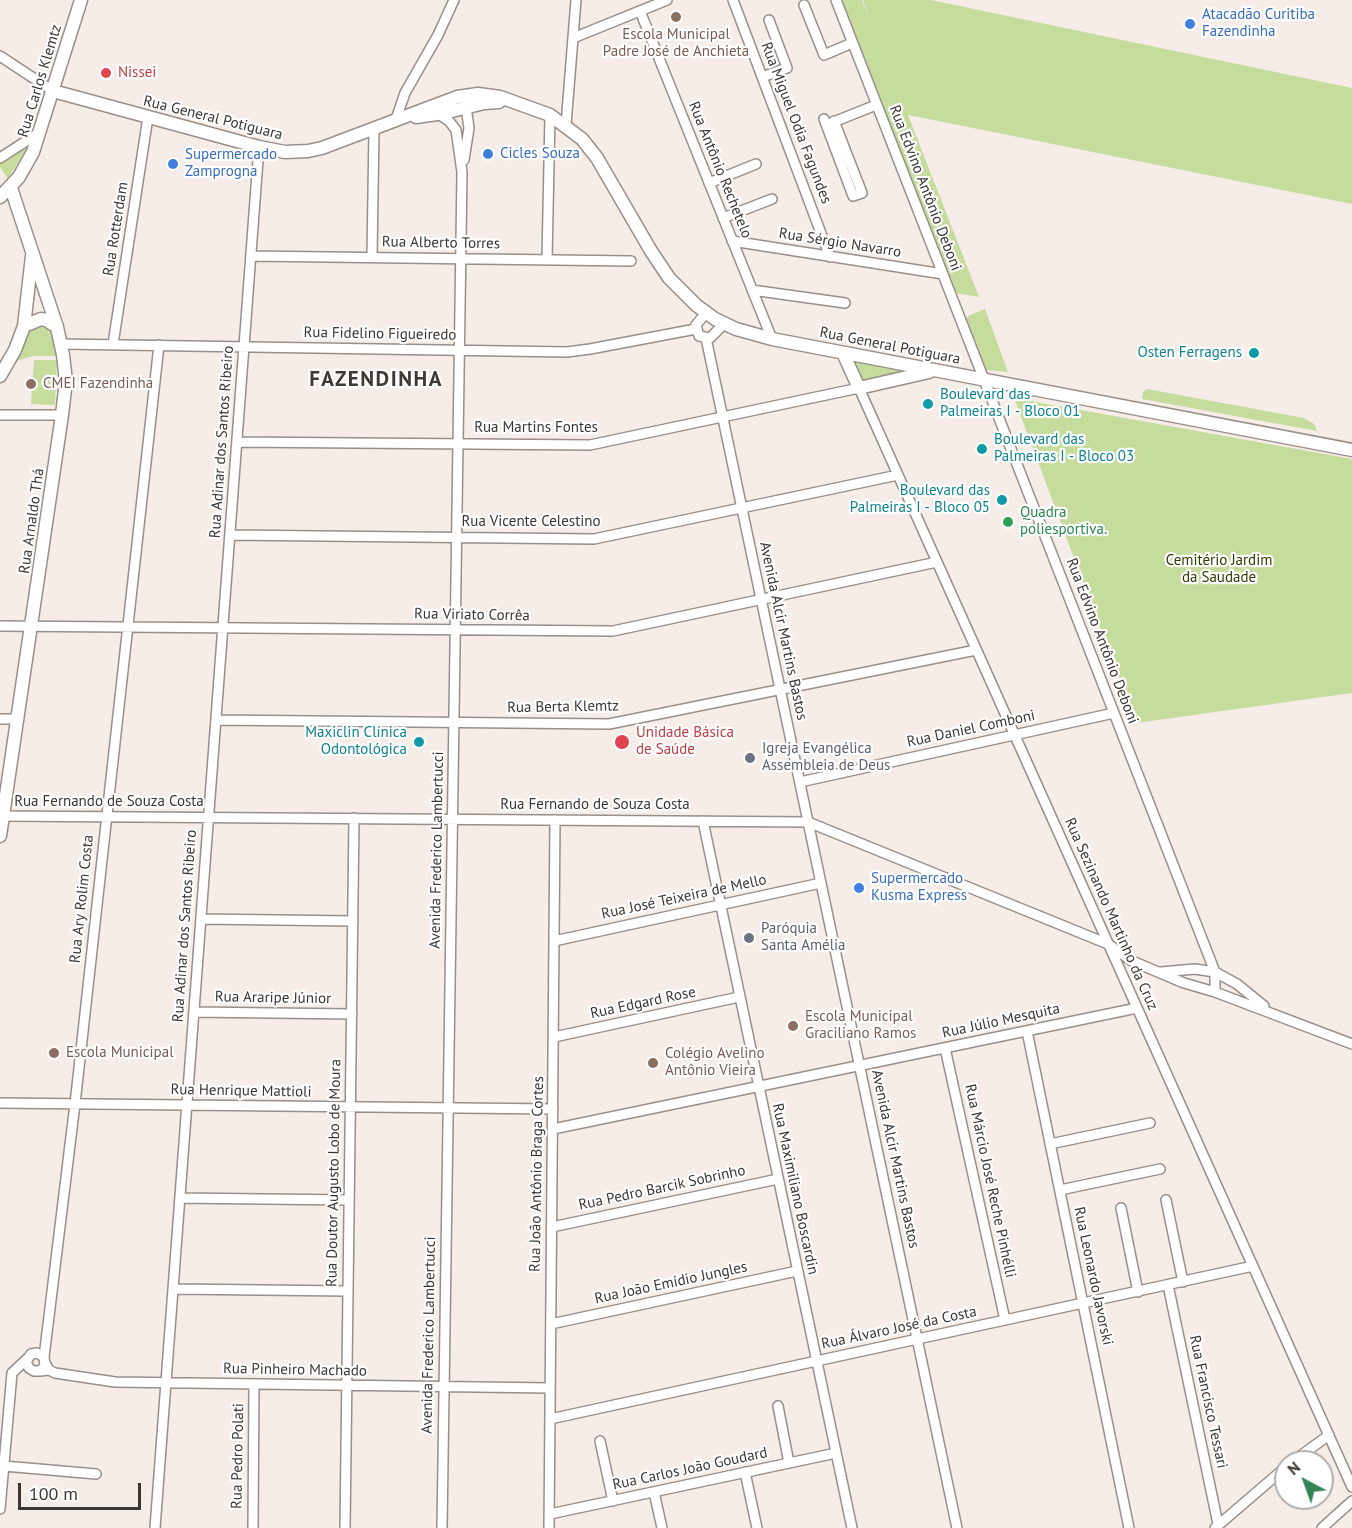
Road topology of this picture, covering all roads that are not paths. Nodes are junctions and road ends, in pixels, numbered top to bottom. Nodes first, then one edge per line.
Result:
1 (81, 0) edge
2 (454, 0) edge
3 (576, 0) edge
4 (667, 0) edge
5 (733, 0) edge
6 (836, 0) edge
7 (804, 5) dead end
8 (640, 11) junction
9 (769, 20) dead end
10 (573, 38) junction
11 (852, 43) junction
12 (0, 56) edge
13 (762, 77) junction
14 (53, 91) junction
15 (443, 101) junction
16 (523, 105) junction
17 (876, 105) junction
18 (466, 107) junction
19 (439, 114) junction
20 (550, 115) junction
21 (148, 117) junction
22 (398, 121) junction
23 (828, 121) junction
24 (566, 125) junction
25 (374, 129) junction
26 (40, 132) junction
27 (259, 147) junction
28 (0, 159) edge
29 (756, 164) dead end
30 (462, 172) junction
31 (709, 183) junction
32 (3, 193) edge
33 (772, 199) dead end
34 (723, 218) junction
35 (732, 241) junction
36 (32, 252) junction
37 (251, 256) junction
38 (372, 257) junction
39 (830, 257) junction
40 (461, 258) junction
41 (547, 260) junction
42 (631, 261) dead end
43 (943, 274) junction
44 (752, 290) junction
45 (845, 303) dead end
46 (706, 313) junction
47 (724, 324) junction
48 (24, 326) junction
49 (57, 327) junction
50 (696, 329) junction
51 (706, 338) junction
52 (772, 339) junction
53 (61, 344) junction
54 (113, 344) junction
55 (159, 345) junction
56 (244, 347) junction
57 (459, 350) junction
58 (843, 353) junction
59 (935, 370) junction
60 (0, 376) edge
61 (984, 380) junction
62 (859, 388) junction
63 (0, 415) edge
64 (62, 416) junction
65 (723, 417) junction
66 (237, 442) junction
67 (458, 444) junction
68 (1352, 450) edge
69 (898, 475) junction
70 (742, 508) junction
71 (230, 536) junction
72 (457, 538) junction
73 (937, 562) junction
74 (761, 600) junction
75 (0, 626) edge
76 (31, 626) junction
77 (128, 627) junction
78 (223, 627) junction
79 (455, 630) junction
80 (976, 650) junction
81 (780, 690) junction
82 (1114, 713) junction
83 (0, 719) edge
84 (17, 719) junction
85 (216, 720) junction
86 (454, 722) junction
87 (1015, 735) junction
88 (800, 782) junction
89 (2, 816) edge
90 (106, 817) junction
91 (209, 817) junction
92 (354, 818) junction
93 (452, 819) junction
94 (555, 820) junction
95 (703, 821) junction
96 (808, 822) junction
97 (0, 836) edge
98 (821, 883) junction
99 (720, 905) junction
100 (201, 919) junction
101 (353, 921) junction
102 (554, 941) junction
103 (1108, 944) junction
104 (1158, 972) junction
105 (1215, 972) junction
106 (1215, 992) junction
107 (740, 998) junction
108 (1137, 1008) junction
109 (194, 1012) junction
110 (1272, 1012) junction
111 (352, 1014) junction
112 (1027, 1031) junction
113 (554, 1037) junction
114 (1352, 1044) edge
115 (945, 1048) junction
116 (860, 1065) junction
117 (758, 1086) junction
118 (0, 1103) edge
119 (75, 1104) junction
120 (187, 1105) junction
121 (350, 1107) junction
122 (448, 1108) junction
123 (553, 1109) junction
124 (1150, 1123) dead end
125 (553, 1129) junction
126 (1050, 1144) junction
127 (1160, 1169) dead end
128 (778, 1179) junction
129 (1060, 1190) junction
130 (180, 1198) junction
131 (349, 1200) junction
132 (1166, 1200) dead end
133 (1121, 1208) dead end
134 (552, 1227) junction
135 (1253, 1266) junction
136 (797, 1271) junction
137 (1183, 1282) junction
138 (1168, 1285) junction
139 (173, 1288) junction
140 (348, 1291) junction
141 (1138, 1292) junction
142 (1083, 1304) junction
143 (1005, 1320) junction
144 (551, 1324) junction
145 (917, 1340) junction
146 (28, 1358) junction
147 (43, 1360) junction
148 (816, 1361) junction
149 (29, 1368) junction
150 (14, 1370) junction
151 (166, 1383) junction
152 (254, 1384) junction
153 (346, 1385) junction
154 (444, 1387) junction
155 (550, 1388) junction
156 (778, 1406) dead end
157 (550, 1419) junction
158 (1329, 1435) junction
159 (600, 1441) dead end
160 (1308, 1450) edge
161 (836, 1453) junction
162 (789, 1463) junction
163 (4, 1466) junction
164 (745, 1472) junction
165 (96, 1474) dead end
166 (1274, 1477) edge
167 (1352, 1487) edge
168 (654, 1492) junction
169 (613, 1501) junction
170 (1352, 1501) edge
171 (0, 1509) edge
172 (549, 1514) junction
173 (1216, 1526) edge
174 (155, 1528) edge
175 (253, 1528) edge
176 (345, 1528) edge
177 (442, 1528) edge
178 (549, 1528) edge
179 (662, 1528) edge
180 (757, 1528) edge
181 (852, 1528) edge
182 (957, 1528) edge
183 (1129, 1528) edge
184 (1322, 1528) edge

1 - 14 main road, Rua Carlos Klemtz
2 - 22 street
3 - 10 street
4 - 8 street
5 - 13 street, Rua Miguel Odia Fagundes
6 - 11 street, Rua Edvino Antônio Deboni
7 - 11 street
8 - 10 street
8 - 31 street, Rua Antônio Rechetelo
9 - 13 street
10 - 24 street
11 - 17 street, Rua Edvino Antônio Deboni
12 - 14 street
13 - 39 street, Rua Miguel Odia Fagundes
14 - 21 main road, Rua General Potiguara
14 - 26 main road, Rua Carlos Klemtz
15 - 16 main road, Rua General Potiguara
15 - 18 main road
15 - 22 main road, Rua General Potiguara
16 - 18 main road, Rua General Potiguara
16 - 20 main road, Rua General Potiguara
17 - 23 street
17 - 43 street, Rua Edvino Antônio Deboni
18 - 19 main road, Rua General Potiguara
18 - 30 street, Avenida Frederico Lambertucci
19 - 22 main road, Rua General Potiguara
19 - 30 street, Avenida Frederico Lambertucci
20 - 24 main road, Rua General Potiguara
20 - 41 street
21 - 27 main road, Rua General Potiguara
21 - 54 street, Rua Rotterdam
22 - 25 main road, Rua General Potiguara
23 - 23 street
24 - 46 main road, Rua General Potiguara
25 - 27 main road, Rua General Potiguara
25 - 38 street
26 - 28 street
26 - 32 main road, Rua Carlos Klemtz
27 - 37 street, Rua Adinar dos Santos Ribeiro
29 - 31 street
30 - 40 street, Avenida Frederico Lambertucci
31 - 34 street, Rua Antônio Rechetelo
32 - 36 main road, Rua Arnaldo Thá
33 - 34 street
34 - 35 street, Rua Antônio Rechetelo
35 - 39 street, Rua Sérgio Navarro
35 - 44 street, Rua Antônio Rechetelo
36 - 48 main road
36 - 49 main road, Rua Arnaldo Thá
37 - 38 street, Rua Alberto Torres
37 - 56 street, Rua Adinar dos Santos Ribeiro
38 - 40 street, Rua Alberto Torres
39 - 43 street, Rua Sérgio Navarro
40 - 41 street, Rua Alberto Torres
40 - 57 street, Avenida Frederico Lambertucci
41 - 42 street, Rua Alberto Torres
43 - 61 street, Rua Edvino Antônio Deboni
44 - 45 street
44 - 52 street, Rua Antônio Rechetelo
46 - 47 main road, Rua General Potiguara
46 - 50 street
47 - 51 street
47 - 52 main road, Rua General Potiguara
48 - 49 main road
48 - 60 main road
49 - 53 main road, Rua Arnaldo Thá
50 - 51 street
50 - 57 street, Rua Fidelino Figueiredo
51 - 65 street, Avenida Alcir Martins Bastos
52 - 58 main road, Rua General Potiguara
53 - 54 street, Rua Fidelino Figueiredo
53 - 64 main road, Rua Arnaldo Thá
54 - 55 street, Rua Fidelino Figueiredo
55 - 56 street, Rua Fidelino Figueiredo
55 - 77 street, Rua Ary Rolim Costa
56 - 57 street, Rua Fidelino Figueiredo
56 - 66 street, Rua Adinar dos Santos Ribeiro
57 - 67 street, Avenida Frederico Lambertucci
58 - 59 main road, Rua General Potiguara
58 - 62 main road, Rua Sezinando Martinho da Cruz
59 - 61 main road, Rua General Potiguara
59 - 62 main road, Rua Martins Fontes
61 - 68 main road, Rua General Potiguara
61 - 82 street, Rua Edvino Antônio Deboni
62 - 65 street, Rua Martins Fontes
62 - 69 street, Rua Sezinando Martinho da Cruz
63 - 64 street
64 - 76 main road, Rua Arnaldo Thá
65 - 67 street, Rua Martins Fontes
65 - 70 street, Avenida Alcir Martins Bastos
66 - 67 street, Rua Martins Fontes
66 - 71 street, Rua Adinar dos Santos Ribeiro
67 - 72 street, Avenida Frederico Lambertucci
69 - 70 street, Rua Vicente Celestino
69 - 73 street, Rua Sezinando Martinho da Cruz
70 - 72 street, Rua Vicente Celestino
70 - 74 street, Avenida Alcir Martins Bastos
71 - 72 street, Rua Vicente Celestino
71 - 78 street, Rua Adinar dos Santos Ribeiro
72 - 79 street, Avenida Frederico Lambertucci
73 - 74 street, Rua Viriato Corrêa
73 - 80 street, Rua Sezinando Martinho da Cruz
74 - 79 street, Rua Viriato Corrêa
74 - 81 street, Avenida Alcir Martins Bastos
75 - 76 street, Rua Viriato Corrêa
76 - 77 street, Rua Viriato Corrêa
76 - 84 main road, Rua Arnaldo Thá
77 - 78 street, Rua Viriato Corrêa
77 - 90 street, Rua Ary Rolim Costa
78 - 79 street, Rua Viriato Corrêa
78 - 85 street, Rua Adinar dos Santos Ribeiro
79 - 86 street, Avenida Frederico Lambertucci
80 - 81 street, Rua Berta Klemtz
80 - 87 street, Rua Sezinando Martinho da Cruz
81 - 86 street, Rua Berta Klemtz
81 - 88 street, Avenida Alcir Martins Bastos
82 - 87 street, Rua Daniel Comboni
82 - 105 street, Rua Edvino Antônio Deboni
83 - 84 street
84 - 89 main road, Rua Arnaldo Thá
85 - 86 street, Rua Berta Klemtz
85 - 91 street, Rua Adinar dos Santos Ribeiro
86 - 93 street, Avenida Frederico Lambertucci
87 - 88 street, Rua Daniel Comboni
87 - 103 street, Rua Sezinando Martinho da Cruz
88 - 96 street, Avenida Alcir Martins Bastos
89 - 90 street, Rua Fernando de Souza Costa
89 - 97 main road, Rua Arnaldo Thá
90 - 91 street, Rua Fernando de Souza Costa
90 - 119 street, Rua Ary Rolim Costa
91 - 92 street, Rua Fernando de Souza Costa
91 - 100 street, Rua Adinar dos Santos Ribeiro
92 - 93 street, Rua Fernando de Souza Costa
92 - 101 street, Rua Doutor Augusto Lobo de Moura
93 - 94 street, Rua Fernando de Souza Costa
93 - 122 street, Avenida Frederico Lambertucci
94 - 95 street, Rua Fernando de Souza Costa
94 - 102 street, Rua João Antônio Braga Cortes
95 - 96 street, Rua Fernando de Souza Costa
95 - 99 street, Rua Maximiliano Boscardin
96 - 98 street, Avenida Alcir Martins Bastos
96 - 103 street, Rua Fernando de Souza Costa
98 - 99 street, Rua José Teixeira de Mello
98 - 116 street, Avenida Alcir Martins Bastos
99 - 102 street, Rua José Teixeira de Mello
99 - 107 street, Rua Maximiliano Boscardin
100 - 101 street
100 - 109 street, Rua Adinar dos Santos Ribeiro
101 - 111 street, Rua Doutor Augusto Lobo de Moura
102 - 113 street, Rua João Antônio Braga Cortes
103 - 104 street, Rua Fernando de Souza Costa
103 - 108 street, Rua Sezinando Martinho da Cruz
104 - 105 street, Rua Fernando de Souza Costa
104 - 106 street, Rua Fernando de Souza Costa
105 - 106 street, Rua Edvino Antônio Deboni
105 - 110 street, Rua Fernando de Souza Costa
106 - 110 street, Rua Fernando de Souza Costa
107 - 113 street, Rua Edgard Rose
107 - 117 street, Rua Maximiliano Boscardin
108 - 112 street, Rua Júlio Mesquita
108 - 135 street, Rua Sezinando Martinho da Cruz
109 - 111 street, Rua Araripe Júnior
109 - 120 street, Rua Adinar dos Santos Ribeiro
110 - 114 street, Rua Fernando de Souza Costa
111 - 121 street, Rua Doutor Augusto Lobo de Moura
112 - 115 street, Rua Júlio Mesquita
112 - 126 street, Rua Leonardo Javorski
113 - 123 street, Rua João Antônio Braga Cortes
115 - 116 street, Rua Júlio Mesquita
115 - 143 street, Rua Márcio José Reche Pinhélli
116 - 117 street, Rua Júlio Mesquita
116 - 145 street, Avenida Alcir Martins Bastos
117 - 125 street, Rua Júlio Mesquita
117 - 128 street, Rua Maximiliano Boscardin
118 - 119 street, Rua Henrique Mattioli
119 - 120 street, Rua Henrique Mattioli
119 - 147 street, Rua Ary Rolim Costa
120 - 121 street, Rua Henrique Mattioli
120 - 130 street, Rua Adinar dos Santos Ribeiro
121 - 122 street, Rua Henrique Mattioli
121 - 131 street, Rua Doutor Augusto Lobo de Moura
122 - 123 street, Rua Henrique Mattioli
122 - 154 street, Avenida Frederico Lambertucci
123 - 125 street, Rua João Antônio Braga Cortes
124 - 126 street
125 - 134 street, Rua João Antônio Braga Cortes
126 - 129 street, Rua Leonardo Javorski
127 - 129 street
128 - 134 street, Rua Pedro Barcik Sobrinho
128 - 136 street, Rua Maximiliano Boscardin
129 - 142 street, Rua Leonardo Javorski
130 - 131 street
130 - 139 street, Rua Adinar dos Santos Ribeiro
131 - 140 street, Rua Doutor Augusto Lobo de Moura
132 - 137 street
133 - 141 street
134 - 144 street, Rua João Antônio Braga Cortes
135 - 137 street, Rua Álvaro José da Costa
135 - 158 street, Rua Sezinando Martinho da Cruz
136 - 144 street, Rua João Emídio Jungles
136 - 148 street, Rua Maximiliano Boscardin
137 - 138 street, Rua Álvaro José da Costa
138 - 141 street, Rua Álvaro José da Costa
138 - 173 street, Rua Francisco Tessari
139 - 140 street
139 - 151 street, Rua Adinar dos Santos Ribeiro
140 - 153 street, Rua Doutor Augusto Lobo de Moura
141 - 142 street, Rua Álvaro José da Costa
142 - 143 street, Rua Álvaro José da Costa
142 - 183 street, Rua Leonardo Javorski
143 - 145 street, Rua Álvaro José da Costa
144 - 155 street, Rua João Antônio Braga Cortes
145 - 148 street, Rua Álvaro José da Costa
145 - 182 street, Avenida Alcir Martins Bastos
146 - 147 street
146 - 149 street
146 - 150 street
147 - 149 street, Rua Pinheiro Machado
147 - 151 street, Rua Pinheiro Machado
148 - 157 street, Rua Álvaro José da Costa
148 - 161 street, Rua Maximiliano Boscardin
149 - 150 street
150 - 163 street
151 - 152 street, Rua Pinheiro Machado
151 - 174 street, Rua Adinar dos Santos Ribeiro
152 - 153 street, Rua Pinheiro Machado
152 - 175 street, Rua Pedro Polati
153 - 154 street, Rua Pinheiro Machado
153 - 176 street, Rua Doutor Augusto Lobo de Moura
154 - 155 street, Rua Pinheiro Machado
154 - 177 street, Avenida Frederico Lambertucci
155 - 157 street, Rua João Antônio Braga Cortes
156 - 162 street
157 - 172 street, Rua João Antônio Braga Cortes
158 - 160 street
158 - 167 street, Rua Sezinando Martinho da Cruz
159 - 169 street
161 - 162 street, Rua Carlos João Goudard
161 - 181 street, Rua Maximiliano Boscardin
162 - 164 street, Rua Carlos João Goudard
163 - 165 street
163 - 171 street
164 - 168 street, Rua Carlos João Goudard
164 - 180 street
166 - 173 street
168 - 169 street, Rua Carlos João Goudard
168 - 179 street
169 - 172 street, Rua Carlos João Goudard
170 - 184 street
172 - 178 street, Rua João Antônio Braga Cortes

